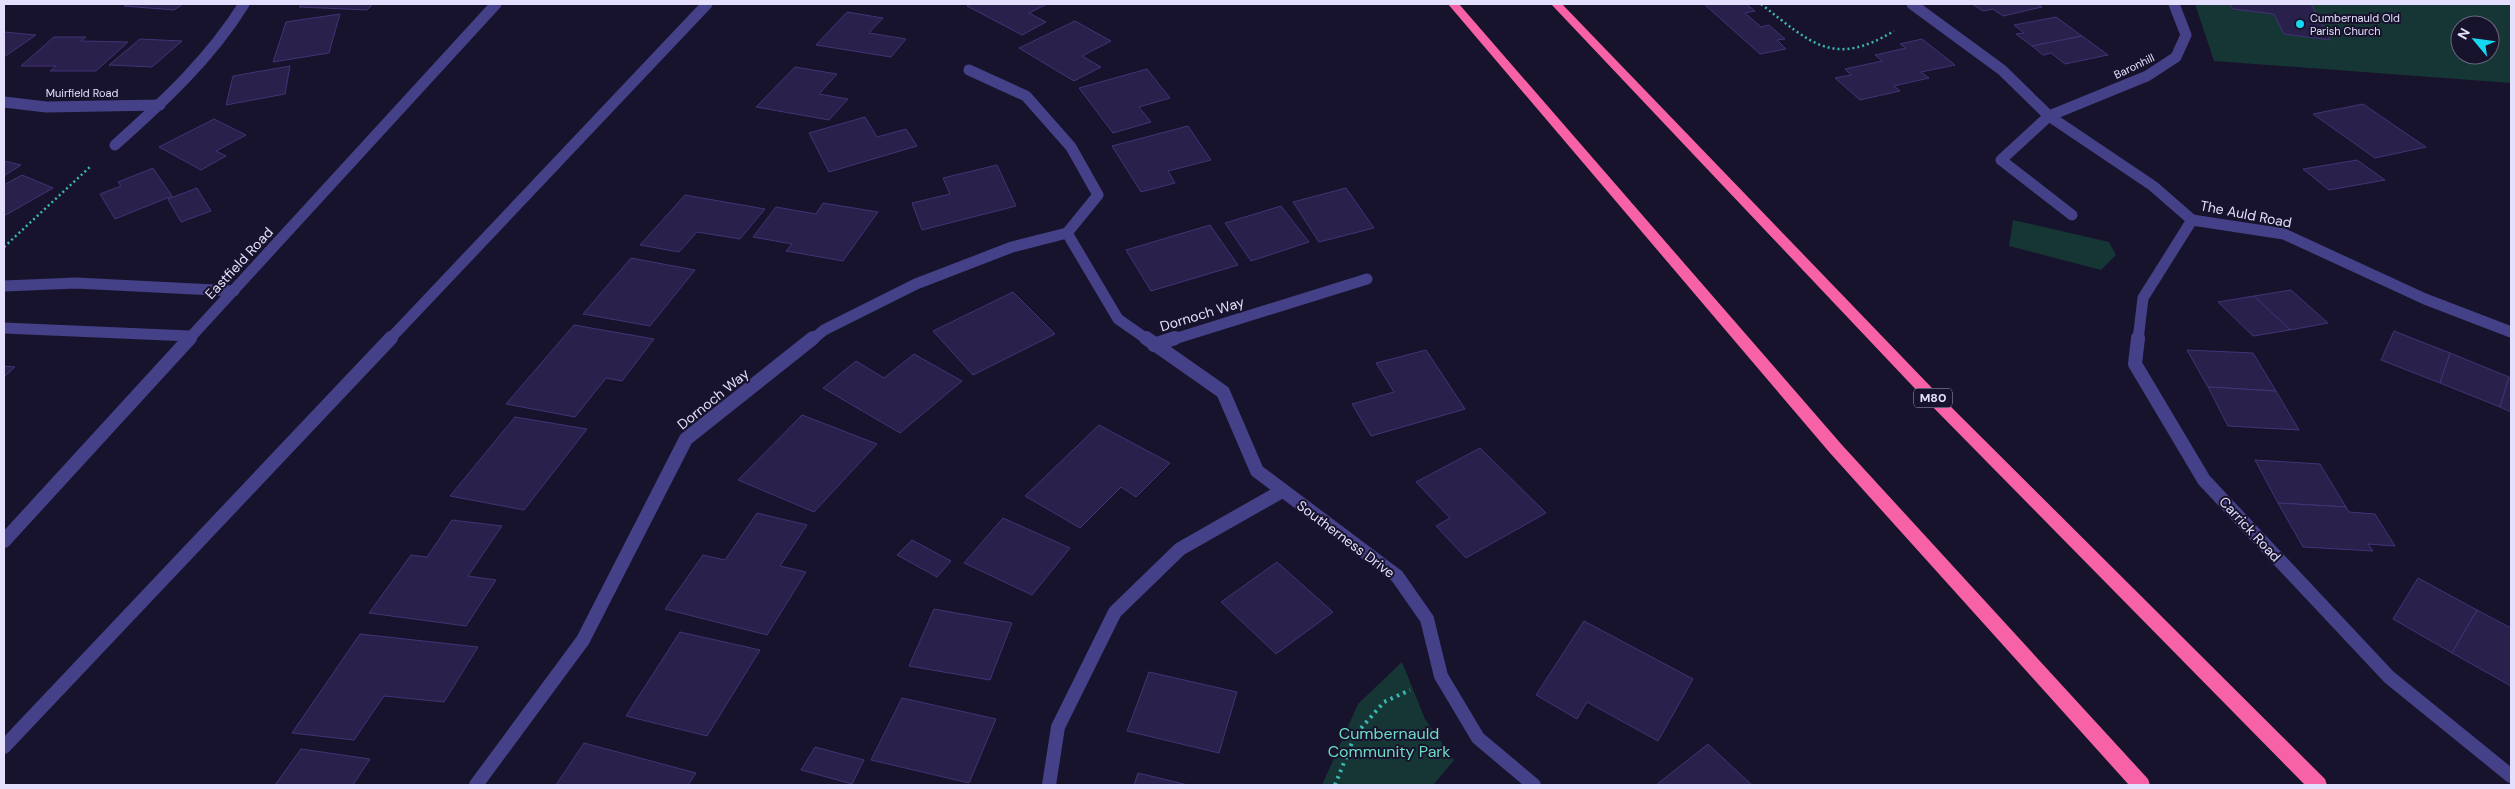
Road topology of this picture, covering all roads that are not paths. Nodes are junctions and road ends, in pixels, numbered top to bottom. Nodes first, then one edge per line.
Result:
1 (244, 4) edge
2 (496, 4) edge
3 (707, 4) edge
4 (1453, 4) edge
5 (1556, 4) edge
6 (1912, 4) edge
7 (2174, 4) edge
8 (969, 70) dead end
9 (4, 102) edge
10 (160, 105) junction
11 (2049, 116) junction
12 (115, 145) road end
13 (2072, 215) dead end
14 (2192, 220) junction
15 (1067, 233) junction
16 (1367, 279) dead end
17 (4, 286) edge
18 (234, 291) junction
19 (4, 328) edge
20 (2511, 332) edge
21 (190, 336) junction
22 (1154, 345) junction
23 (1282, 491) junction
24 (4, 541) edge
25 (4, 747) edge
26 (2511, 776) edge
27 (476, 785) edge
28 (1049, 785) edge
29 (1534, 785) edge
30 (2141, 785) edge
31 (2318, 785) edge

1 - 10 street
2 - 18 street, Eastfield Road
3 - 25 street
4 - 30 highway
5 - 31 highway, M80
6 - 11 street, The Auld Road
7 - 11 street, Baronhill
8 - 15 street
9 - 10 street, Muirfield Road
10 - 12 street
11 - 13 street
11 - 14 street, The Auld Road
14 - 20 street, The Auld Road
14 - 26 street, Carrick Road
15 - 22 street, Dornoch Way
15 - 27 street, Dornoch Way
16 - 22 street, Dornoch Way
17 - 18 street
18 - 21 street, Eastfield Road
19 - 21 street
21 - 24 street, Eastfield Road
22 - 23 street, Southerness Drive
23 - 28 street, Southerness Drive
23 - 29 street, Southerness Drive

